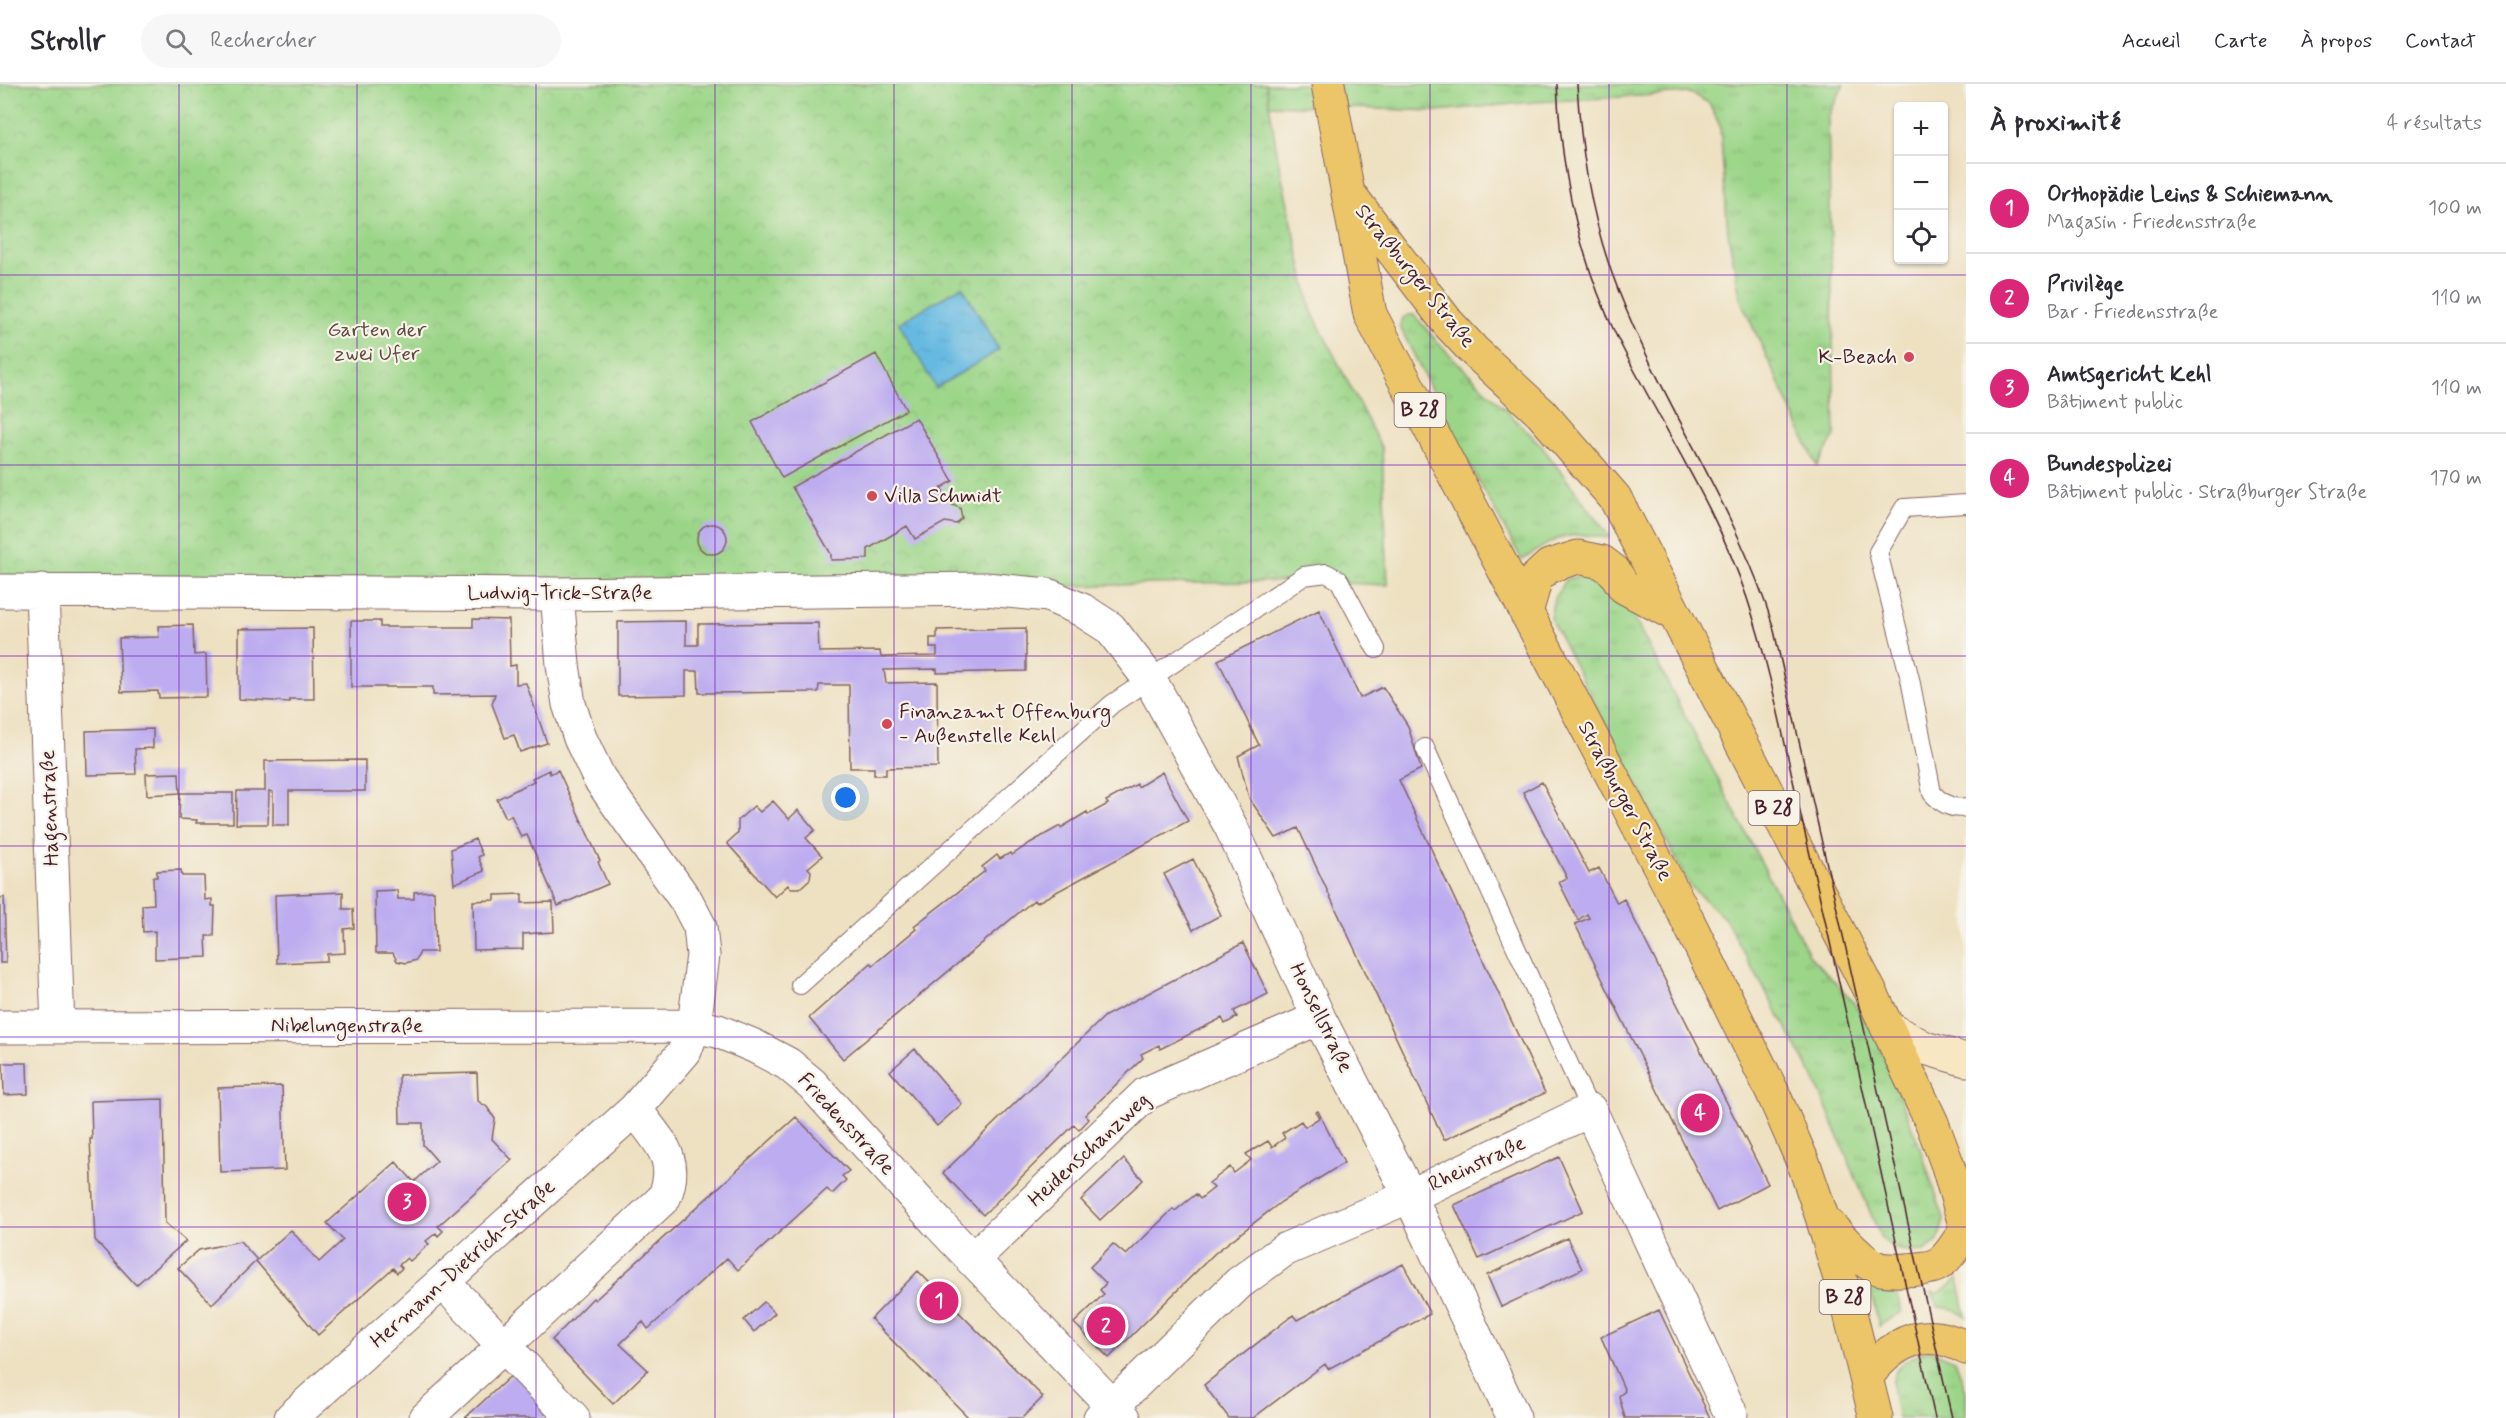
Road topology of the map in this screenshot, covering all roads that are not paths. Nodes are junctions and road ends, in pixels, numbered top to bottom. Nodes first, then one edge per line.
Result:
1 (1328, 84) edge
2 (1350, 196) junction
3 (1966, 504) edge
4 (42, 590) junction
5 (0, 591) edge
6 (557, 594) junction
7 (1526, 613) junction
8 (1674, 614) junction
9 (1110, 628) joint
10 (1376, 649) dead end
11 (1150, 680) junction
12 (1425, 748) dead end
13 (1966, 807) edge
14 (800, 985) dead end
15 (1319, 1018) junction
16 (694, 1026) junction
17 (0, 1027) edge
18 (58, 1027) junction
19 (1887, 1027) junction
20 (1966, 1060) edge
21 (635, 1109) junction
22 (1590, 1110) junction
23 (1410, 1196) junction
24 (1822, 1217) junction
25 (1966, 1229) edge
26 (972, 1260) junction
27 (443, 1282) junction
28 (504, 1346) junction
29 (1966, 1348) edge
30 (1866, 1377) junction
31 (1112, 1414) edge
32 (1731, 1414) dead end
33 (291, 1418) edge
34 (426, 1418) edge
35 (573, 1418) edge
36 (1514, 1418) edge
37 (1876, 1418) edge

1 - 2 main road, Straßburger Straße
2 - 7 main road, Straßburger Straße / B 28
2 - 8 main road, Straßburger Straße / B 28
3 - 13 lane
4 - 5 street, Ludwig-Trick-Straße
4 - 6 street, Ludwig-Trick-Straße
4 - 18 street, Hagenstraße
6 - 9 street, Ludwig-Trick-Straße
6 - 16 street
7 - 8 main road
7 - 24 main road, Straßburger Straße / B 28
8 - 19 main road, Straßburger Straße / B 28
9 - 11 street, Honsellstraße
10 - 11 lane
11 - 14 lane
11 - 15 street, Honsellstraße
12 - 22 lane
15 - 23 street, Honsellstraße
15 - 26 street, Heidenschanzweg
16 - 18 street, Nibelungenstraße
16 - 21 street, Hermann-Dietrich-Straße
16 - 26 street, Friedensstraße
17 - 18 street, Nibelungenstraße
19 - 20 street
19 - 25 main road, Straßburger Straße / B 28
21 - 27 street, Hermann-Dietrich-Straße
21 - 28 street
22 - 23 street, Rheinstraße
22 - 32 street
23 - 31 street, Rheinstraße
23 - 36 street, Honsellstraße
24 - 25 main road
24 - 30 main road, Straßburger Straße / B 28
26 - 31 street, Friedensstraße
27 - 28 street
27 - 33 street, Hermann-Dietrich-Straße
28 - 34 street
28 - 35 street
29 - 30 main road
30 - 37 main road, Straßburger Straße / B 28

